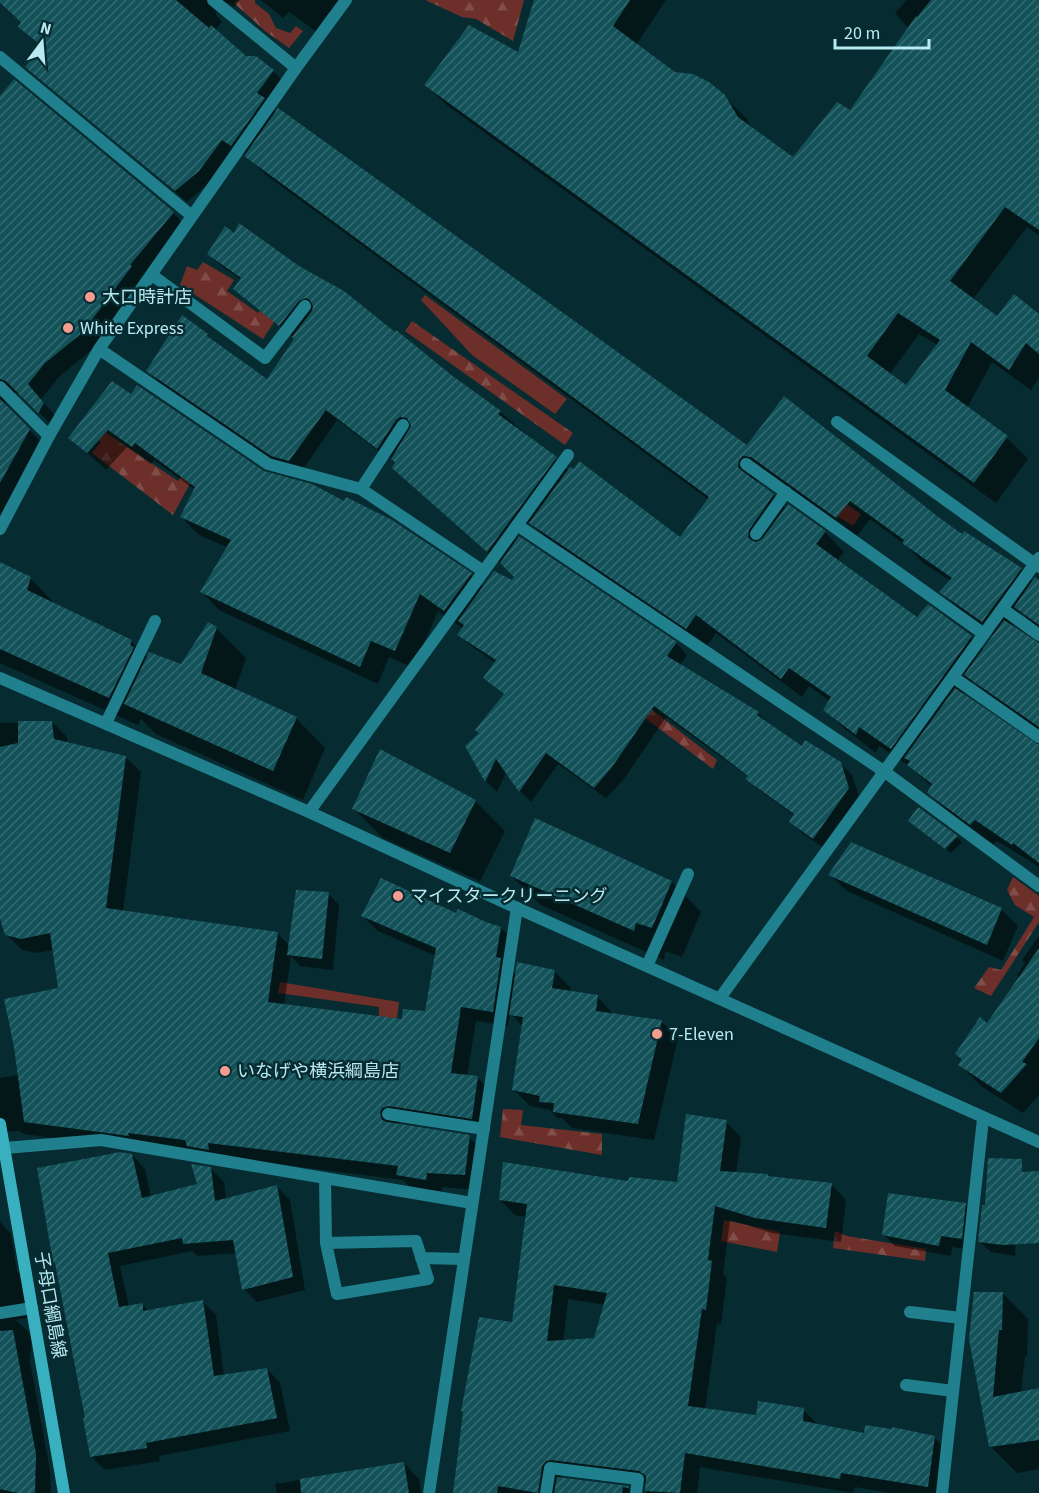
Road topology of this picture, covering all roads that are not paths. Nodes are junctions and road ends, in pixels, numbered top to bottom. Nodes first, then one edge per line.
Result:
1 (213, 0) edge
2 (346, 0) edge
3 (0, 57) edge
4 (296, 68) junction
5 (192, 216) junction
6 (152, 275) junction
7 (305, 306) dead end
8 (99, 349) junction
9 (0, 387) edge
10 (837, 422) dead end
11 (403, 425) dead end
12 (49, 436) junction
13 (568, 455) dead end
14 (746, 464) dead end
15 (361, 489) junction
16 (786, 492) junction
17 (517, 525) junction
18 (0, 529) edge
19 (756, 534) dead end
20 (1038, 563) edge
21 (483, 571) junction
22 (1002, 609) junction
23 (155, 621) dead end
24 (984, 634) junction
25 (1039, 635) edge
26 (953, 677) junction
27 (0, 678) edge
28 (106, 723) junction
29 (1039, 737) edge
30 (885, 771) junction
31 (309, 812) junction
32 (688, 874) dead end
33 (1039, 886) edge
34 (518, 908) junction
35 (647, 966) junction
36 (720, 998) junction
37 (388, 1114) dead end
38 (983, 1119) junction
39 (0, 1126) edge
40 (484, 1129) junction
41 (1039, 1142) edge
42 (5, 1148) junction
43 (325, 1179) junction
44 (472, 1203) junction
45 (326, 1243) junction
46 (422, 1258) junction
47 (464, 1259) junction
48 (32, 1308) junction
49 (0, 1312) edge
50 (910, 1312) dead end
51 (961, 1318) junction
52 (906, 1385) dead end
53 (953, 1391) junction
54 (64, 1493) edge
55 (429, 1493) edge
56 (546, 1493) edge
57 (636, 1493) edge
58 (942, 1493) edge

1 - 4 street
2 - 4 street
3 - 5 street
4 - 5 street
5 - 6 street
6 - 7 street
6 - 8 street
8 - 12 street
8 - 15 street
9 - 12 street
10 - 20 street
11 - 15 street
12 - 18 street
13 - 17 street
14 - 16 street
15 - 21 street
16 - 19 street
16 - 24 street
17 - 21 street
17 - 30 street
20 - 22 street
21 - 31 street
22 - 24 street
22 - 25 street
23 - 28 street
24 - 26 street
26 - 29 street
26 - 30 street
27 - 28 street
28 - 31 street
30 - 33 street
30 - 36 street
31 - 34 street
32 - 35 street
34 - 35 street
34 - 40 street
35 - 36 street
36 - 38 street
37 - 40 street
38 - 41 street
38 - 51 street
39 - 42 main road, 子母口綱島線
40 - 44 street
42 - 43 street
42 - 48 main road, 子母口綱島線
43 - 44 street
43 - 45 street
44 - 47 street
45 - 46 street
45 - 46 street
46 - 47 street
47 - 55 street
48 - 49 street
48 - 54 main road, 子母口綱島線
50 - 51 street
51 - 53 street
52 - 53 street
53 - 58 street
56 - 57 street

